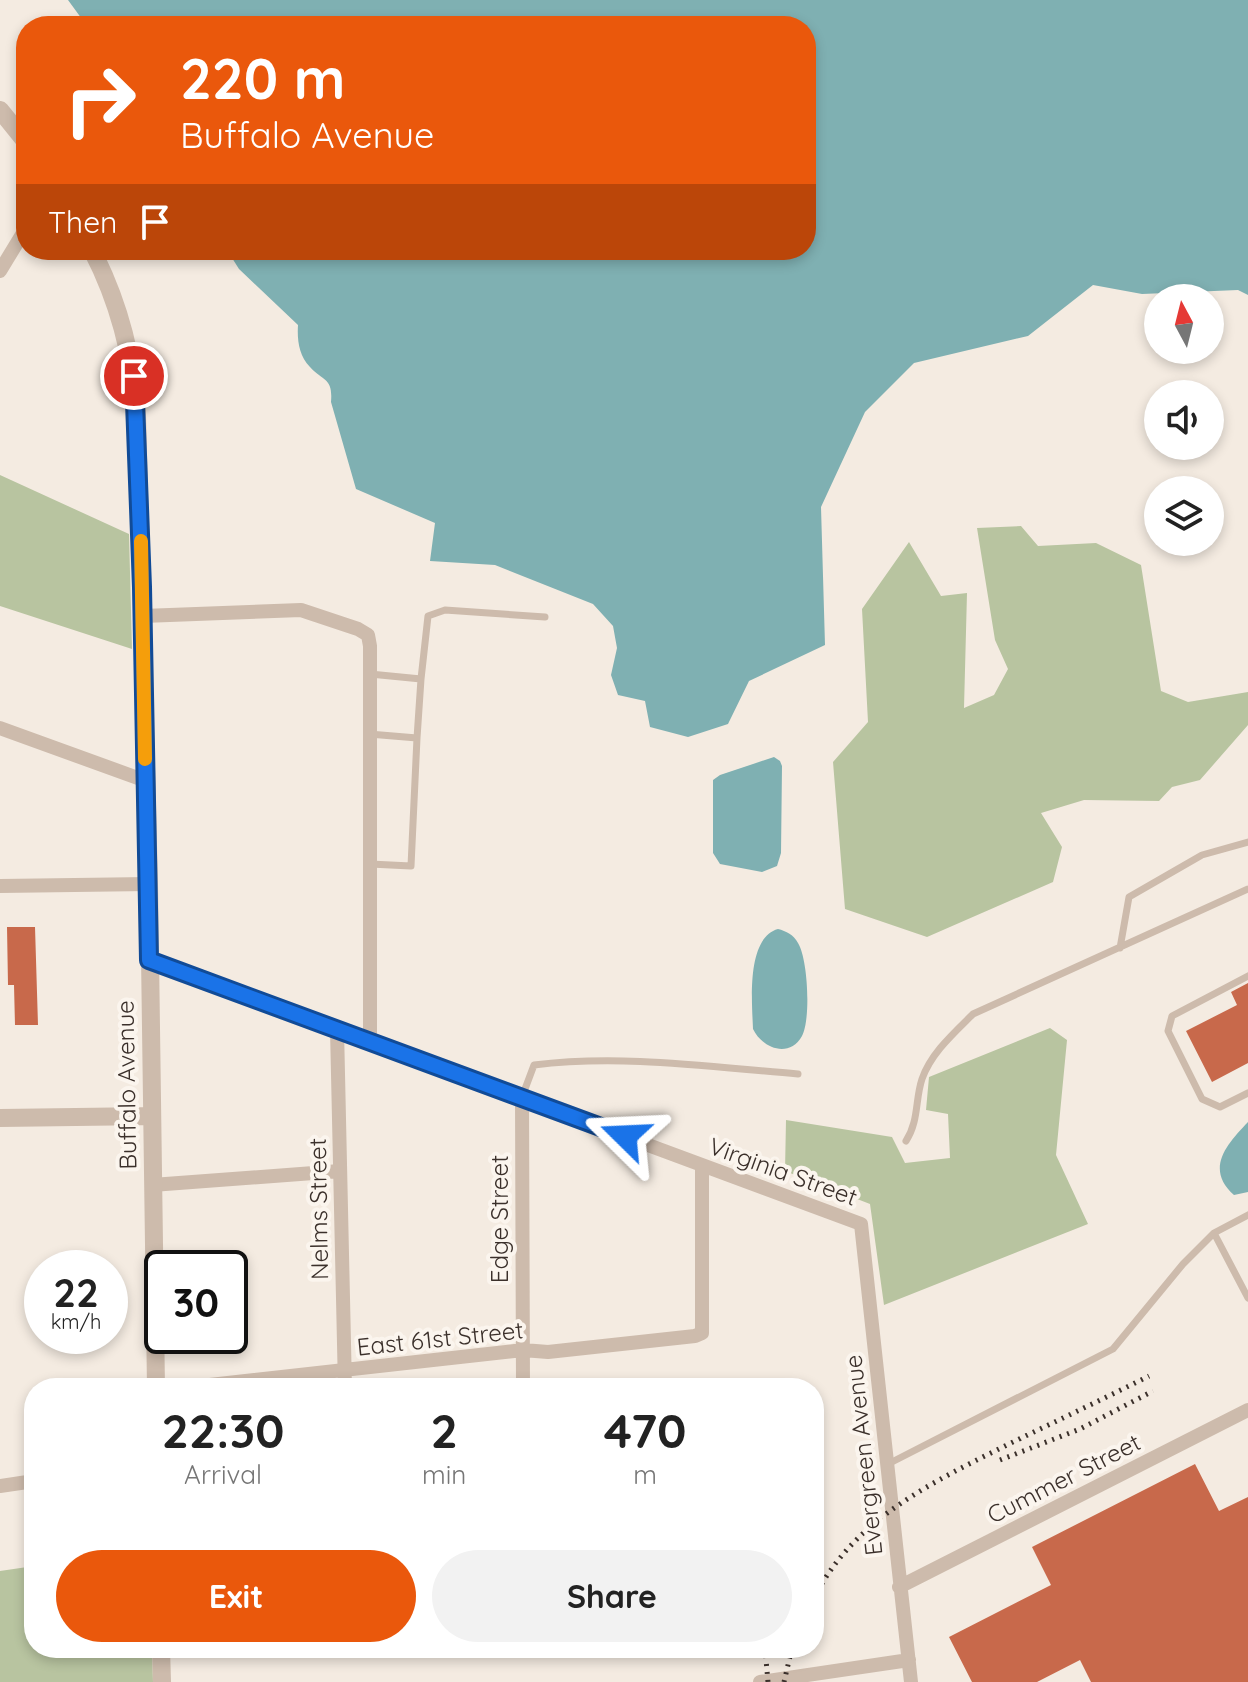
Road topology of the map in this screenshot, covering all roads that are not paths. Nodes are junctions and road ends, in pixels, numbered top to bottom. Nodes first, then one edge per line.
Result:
1 (0, 110) edge
2 (16, 130) edge
3 (16, 245) edge
4 (96, 260) edge
5 (0, 271) edge
6 (143, 616) junction
7 (545, 617) dead end
8 (370, 674) junction
9 (421, 679) junction
10 (0, 728) edge
11 (369, 729) junction
12 (417, 738) junction
13 (146, 781) junction
14 (1248, 842) edge
15 (370, 864) junction
16 (149, 884) junction
17 (0, 886) edge
18 (1248, 889) edge
19 (1120, 948) junction
20 (149, 960) junction
21 (1248, 976) edge
22 (337, 1029) junction
23 (370, 1040) junction
24 (798, 1074) dead end
25 (1248, 1093) edge
26 (522, 1097) junction
27 (151, 1116) junction
28 (0, 1118) edge
29 (906, 1141) dead end
30 (702, 1166) junction
31 (340, 1171) junction
32 (152, 1185) junction
33 (1248, 1215) edge
34 (861, 1224) joint
35 (1214, 1233) junction
36 (1248, 1298) edge
37 (523, 1350) junction
38 (345, 1371) junction
39 (156, 1378) edge
40 (278, 1378) edge
41 (345, 1378) edge
42 (523, 1378) edge
43 (1248, 1410) edge
44 (888, 1464) junction
45 (24, 1482) edge
46 (0, 1486) edge
47 (899, 1587) junction
48 (161, 1658) edge
49 (909, 1660) junction
50 (162, 1682) edge
51 (760, 1682) edge
52 (911, 1682) edge

1 - 2 street
3 - 5 street
4 - 6 street, Buffalo Avenue
6 - 8 street
6 - 13 street, Buffalo Avenue
7 - 9 lane
8 - 9 lane
8 - 11 street
9 - 12 lane
10 - 13 street
11 - 12 lane
11 - 15 street
12 - 15 lane
13 - 16 street, Buffalo Avenue
14 - 19 lane
15 - 23 street
16 - 17 street
16 - 20 street, Buffalo Avenue
18 - 19 lane
19 - 29 lane
20 - 22 street, Virginia Street
20 - 27 street, Buffalo Avenue
21 - 25 lane
22 - 23 street, Virginia Street
22 - 31 street, Nelms Street
23 - 26 street, Virginia Street
24 - 26 lane
26 - 30 street, Virginia Street
26 - 37 street, Edge Street
27 - 28 street
27 - 32 street, Buffalo Avenue
30 - 34 street, Virginia Street
30 - 37 street, East 61st Street
31 - 32 street
31 - 38 street, Nelms Street
32 - 39 street, Buffalo Avenue
33 - 35 lane
34 - 44 street, Evergreen Avenue
35 - 36 lane
35 - 44 lane
37 - 38 street, East 61st Street
37 - 42 street, Edge Street
38 - 40 street, East 61st Street
38 - 41 street, Nelms Street
43 - 47 street, Cummer Street
44 - 47 street, Evergreen Avenue
45 - 46 street
47 - 49 street, Evergreen Avenue
48 - 50 street
49 - 51 street
49 - 52 street, Evergreen Avenue

